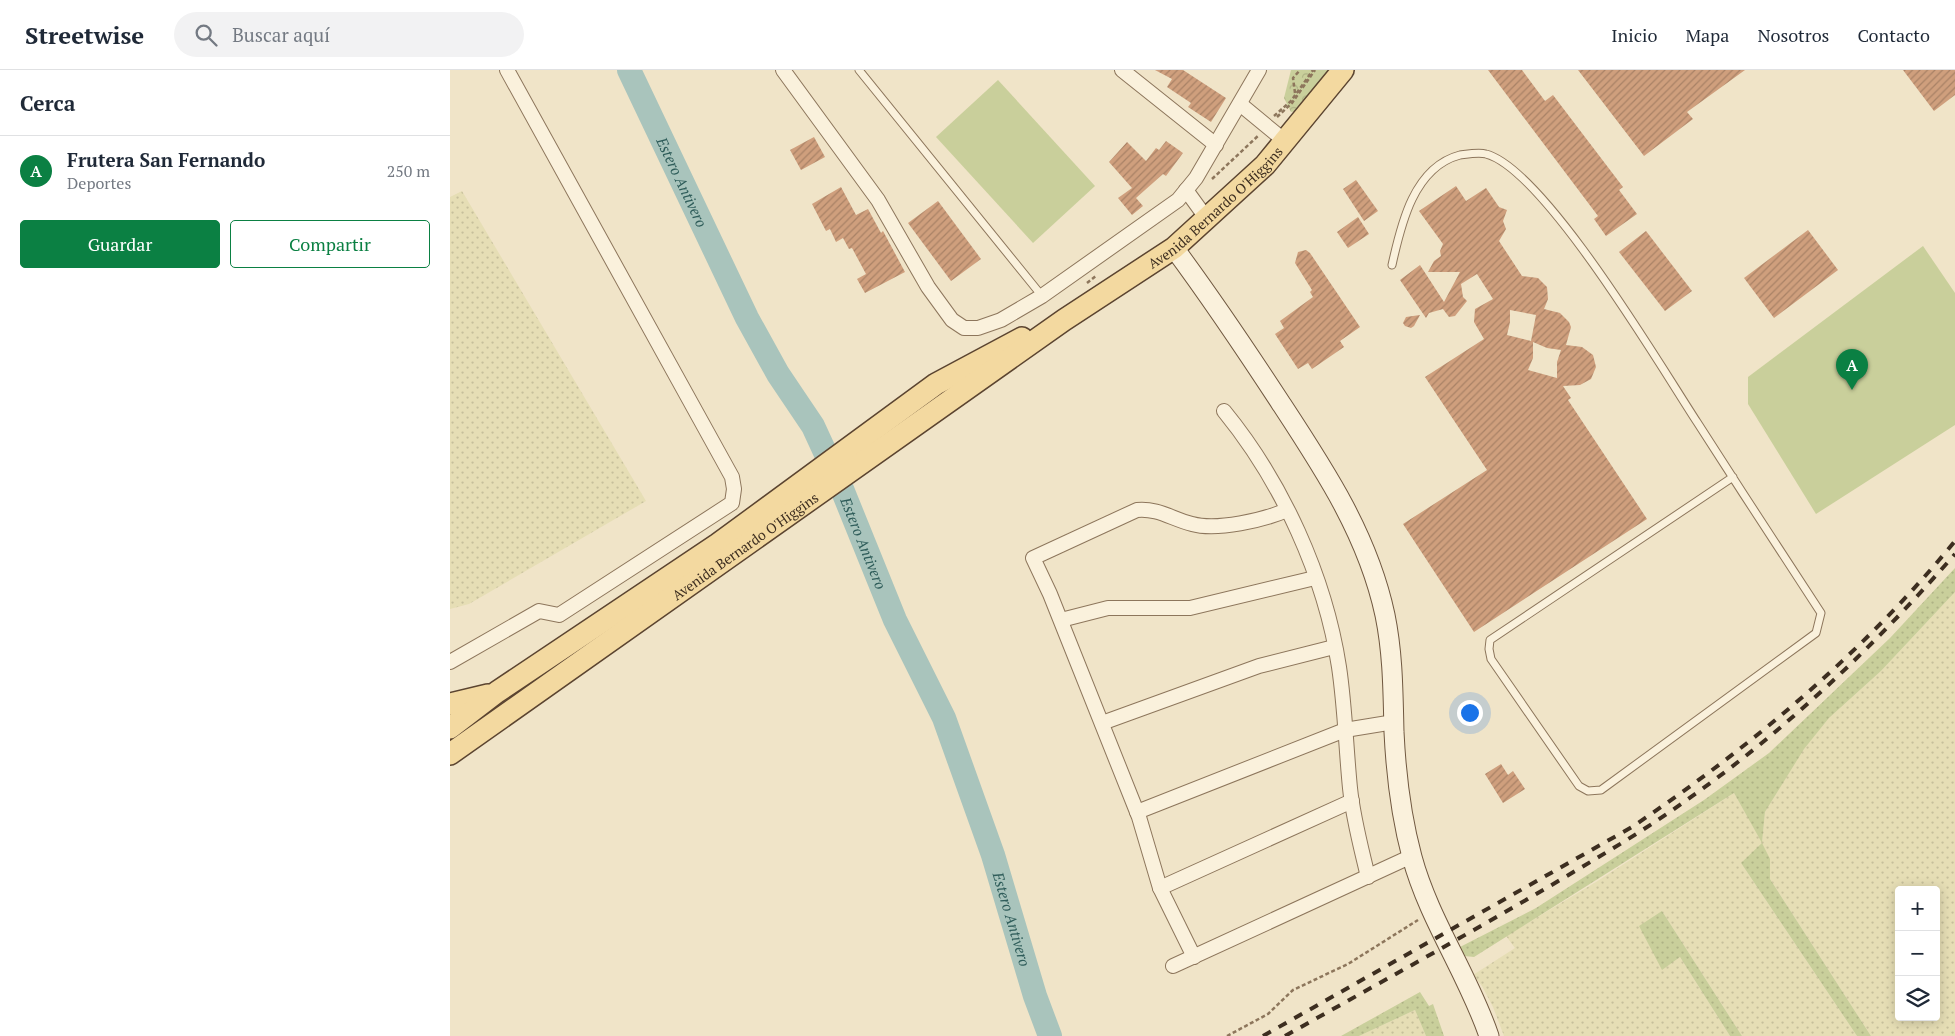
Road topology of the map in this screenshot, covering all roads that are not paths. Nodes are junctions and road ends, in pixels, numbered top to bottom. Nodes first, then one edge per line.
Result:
1 (507, 70) edge
2 (783, 70) edge
3 (859, 70) edge
4 (1122, 70) edge
5 (1260, 70) edge
6 (1343, 70) edge
7 (1240, 104) junction
8 (1286, 142) junction
9 (1216, 145) junction
10 (1186, 190) junction
11 (1207, 219) junction
12 (1174, 248) junction
13 (1392, 264) dead end
14 (1042, 296) junction
15 (1064, 320) junction
16 (1224, 411) dead end
17 (1733, 477) junction
18 (1287, 510) junction
19 (726, 549) junction
20 (1315, 578) junction
21 (1060, 620) junction
22 (1334, 647) junction
23 (450, 662) edge
24 (498, 692) junction
25 (450, 704) edge
26 (1394, 722) junction
27 (1102, 723) junction
28 (450, 728) edge
29 (1345, 730) junction
30 (450, 754) edge
31 (1352, 801) junction
32 (1137, 812) junction
33 (1412, 856) junction
34 (1368, 877) junction
35 (1160, 888) junction
36 (1194, 957) junction
37 (1173, 966) dead end
38 (1489, 1036) edge

1 - 23 street
2 - 14 street
3 - 14 lane
4 - 9 street
5 - 7 street
6 - 8 main road, Avenida Bernardo O'Higgins
7 - 8 street
7 - 9 street
8 - 11 main road, Avenida Bernardo O'Higgins
9 - 10 street
10 - 11 street
10 - 14 street
11 - 12 main road, Avenida Bernardo O'Higgins
12 - 15 main road, Avenida Bernardo O'Higgins
12 - 26 street
13 - 17 lane
15 - 19 main road, Avenida Bernardo O'Higgins
15 - 19 main road, Avenida Bernardo O'Higgins
16 - 18 street
17 - 17 lane
18 - 20 street
18 - 21 street
19 - 24 main road, Avenida Bernardo O'Higgins
19 - 30 main road, Avenida Bernardo O'Higgins
20 - 21 street
20 - 22 street
21 - 27 street
22 - 27 street
22 - 29 street
24 - 25 main road
24 - 28 main road, Avenida Bernardo O'Higgins
26 - 29 street
26 - 33 street
27 - 32 street
29 - 31 street
29 - 32 street
31 - 34 street
31 - 35 street
32 - 35 street
33 - 34 street
33 - 38 street
34 - 36 street
35 - 36 street
36 - 37 street

